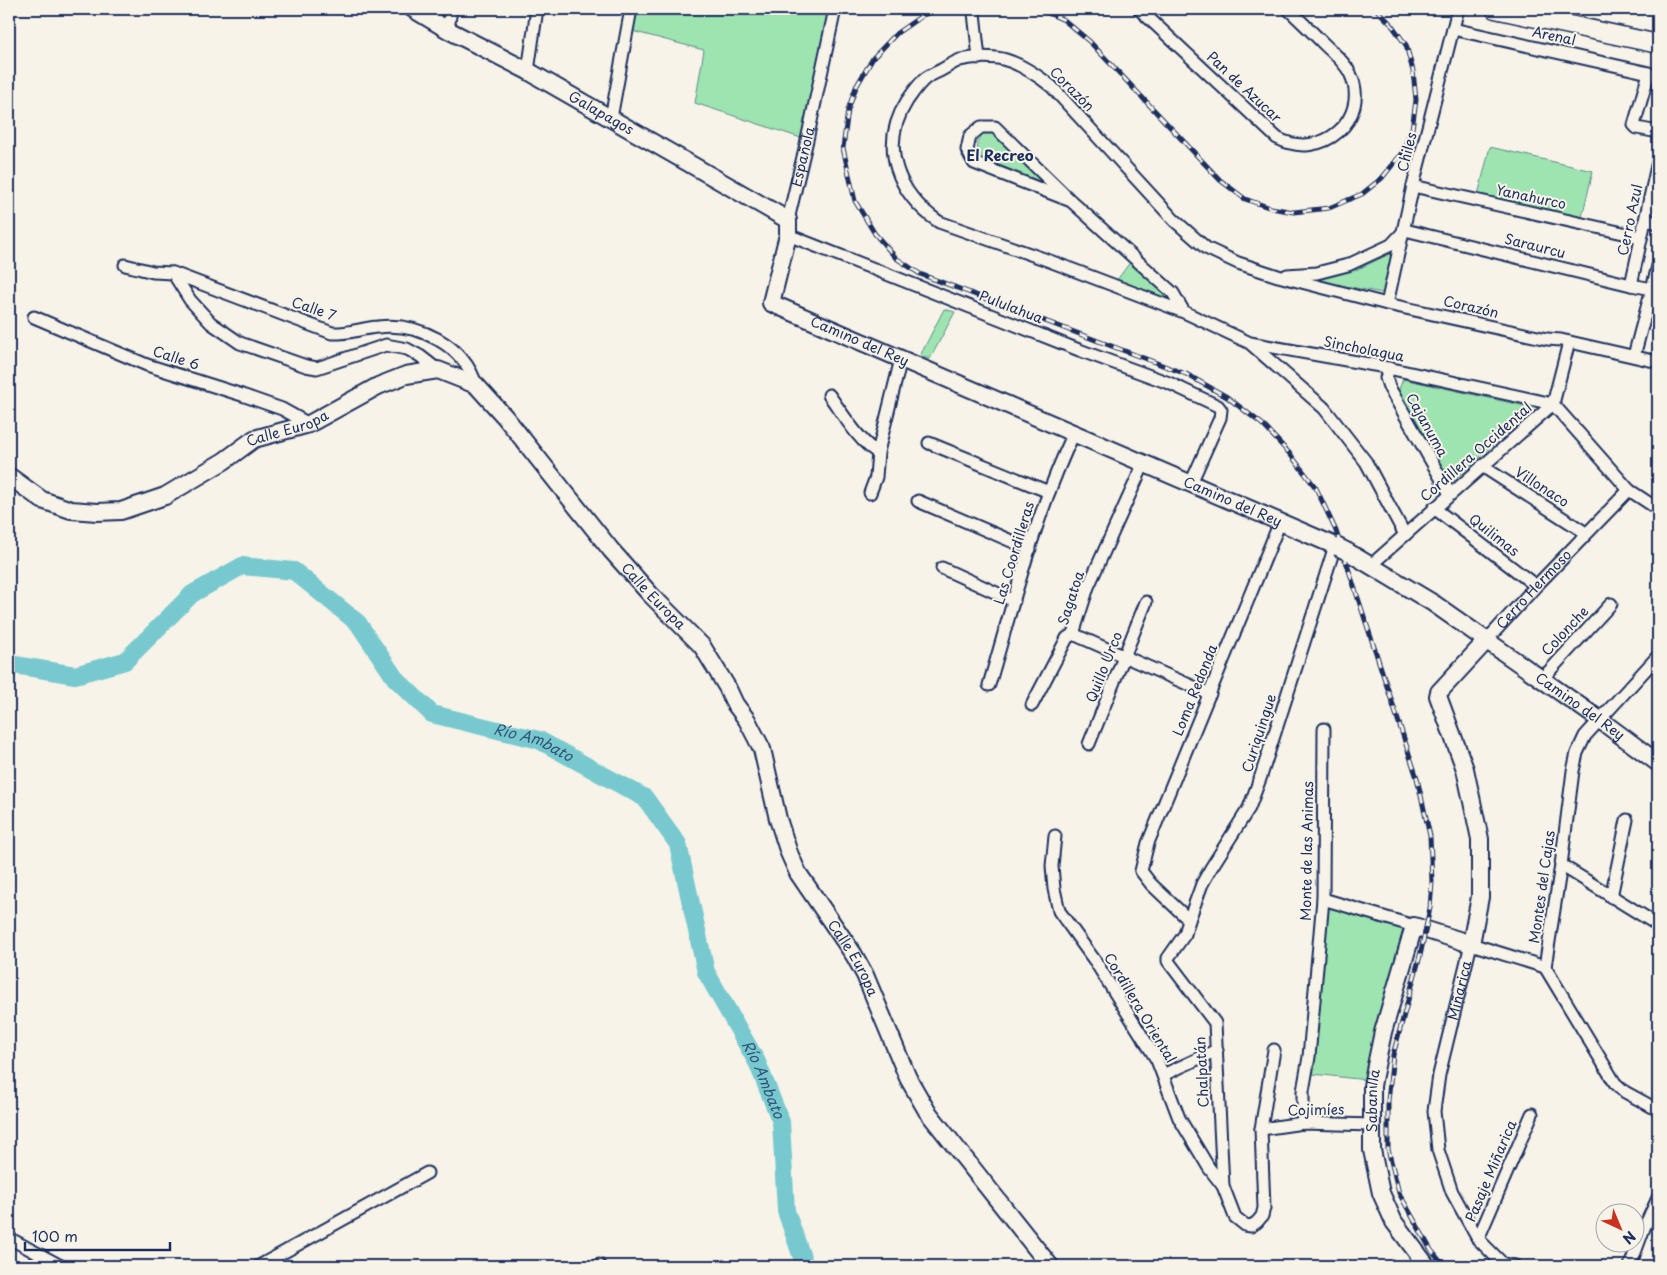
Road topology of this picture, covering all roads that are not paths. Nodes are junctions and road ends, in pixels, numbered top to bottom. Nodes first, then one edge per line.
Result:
1 (413, 9) edge
2 (451, 9) edge
3 (537, 9) edge
4 (631, 9) edge
5 (835, 9) edge
6 (1139, 9) edge
7 (1288, 9) edge
8 (1458, 9) edge
9 (1495, 9) edge
10 (1589, 9) edge
11 (974, 13) dead end
12 (1658, 24) edge
13 (1453, 29) junction
14 (448, 30) junction
15 (1658, 44) edge
16 (979, 58) junction
17 (528, 71) junction
18 (1654, 74) edge
19 (611, 118) junction
20 (1658, 132) edge
21 (1658, 161) edge
22 (1413, 186) junction
23 (1071, 201) junction
24 (1645, 220) junction
25 (1658, 223) edge
26 (788, 228) junction
27 (1404, 230) junction
28 (1641, 236) junction
29 (125, 265) dead end
30 (1658, 266) edge
31 (173, 273) junction
32 (1278, 276) junction
33 (1631, 285) junction
34 (1655, 290) edge
35 (771, 303) joint
36 (1387, 304) junction
37 (1184, 312) junction
38 (34, 317) dead end
39 (1569, 342) junction
40 (1250, 343) junction
41 (1634, 356) junction
42 (901, 359) junction
43 (1658, 362) edge
44 (1389, 368) junction
45 (438, 370) junction
46 (476, 385) junction
47 (829, 395) dead end
48 (1553, 404) junction
49 (310, 424) junction
50 (1074, 433) junction
51 (929, 443) dead end
52 (878, 452) junction
53 (1144, 463) junction
54 (1482, 466) junction
55 (9, 476) edge
56 (1191, 483) junction
57 (1629, 490) junction
58 (1049, 492) junction
59 (870, 493) dead end
60 (1450, 494) junction
61 (918, 501) dead end
62 (1434, 508) junction
63 (1658, 508) edge
64 (1280, 522) junction
65 (1586, 532) junction
66 (1405, 535) junction
67 (1341, 548) junction
68 (1030, 549) junction
69 (1371, 565) junction
70 (942, 568) dead end
71 (1536, 586) junction
72 (1014, 601) junction
73 (1146, 602) dead end
74 (1611, 604) dead end
75 (1073, 634) junction
76 (1487, 640) junction
77 (1125, 655) junction
78 (1658, 656) edge
79 (1542, 679) junction
80 (989, 685) dead end
81 (1439, 692) joint
82 (1210, 694) junction
83 (1032, 706) dead end
84 (1600, 720) junction
85 (1324, 729) dead end
86 (1089, 744) dead end
87 (1658, 763) edge
88 (1627, 820) dead end
89 (1055, 836) dead end
90 (1561, 866) junction
91 (1612, 897) junction
92 (1323, 899) junction
93 (1189, 920) junction
94 (1658, 925) edge
95 (1414, 926) junction
96 (1472, 944) junction
97 (1545, 967) junction
98 (1216, 1050) junction
99 (1274, 1050) dead end
100 (1163, 1075) junction
101 (1658, 1110) edge
102 (1532, 1114) dead end
103 (1304, 1123) junction
104 (1372, 1125) junction
105 (1261, 1128) junction
106 (427, 1173) dead end
107 (1222, 1186) junction
108 (1658, 1199) edge
109 (9, 1238) edge
110 (1478, 1240) junction
111 (61, 1266) edge
112 (259, 1266) edge
113 (1050, 1266) edge
114 (1427, 1266) edge
115 (1515, 1266) edge
116 (1630, 1266) edge

1 - 14 street, Galapagos
2 - 14 street
3 - 17 street
4 - 19 street
5 - 26 street, Española
6 - 7 street, Pan de Azucar
8 - 13 street, Chiles
9 - 15 main road
10 - 12 main road
11 - 16 street
13 - 18 street, Arenal
13 - 22 street, Chiles
14 - 17 street, Galapagos
16 - 32 street, Corazón
16 - 37 street, Corazón
17 - 19 street, Galapagos
18 - 20 street, Arenal
19 - 26 street, Galapagos
21 - 24 street, Cerro Azul
22 - 27 street, Chiles
22 - 28 street, Yanahurco
23 - 23 street
23 - 37 street
24 - 25 street
24 - 28 street, Cerro Azul
26 - 35 street, Española
26 - 56 street, Pululahua
27 - 32 street, Corazón
27 - 33 street, Saraurcu
27 - 36 street, Chiles
28 - 33 street, Cerro Azul
29 - 31 street, Calle 7
30 - 34 street
31 - 45 street
31 - 46 street, Calle 7
32 - 36 street, Corazón
33 - 34 street, Saraurcu
34 - 41 street
35 - 42 street, Camino del Rey
36 - 39 street, Corazón
37 - 40 street, Sincholagua
38 - 49 street, Calle 6
39 - 41 street, Corazón
39 - 48 street, Cordillera Occidental
40 - 44 street, Sincholagua
40 - 66 street
41 - 43 street, Corazón
42 - 50 street, Camino del Rey
42 - 52 street
44 - 48 street, Sincholagua
44 - 60 street, Cajanuma
45 - 46 street, Calle Europa
45 - 49 street, Calle Europa
46 - 113 street, Calle Europa
47 - 52 street
48 - 54 street, Cordillera Occidental
48 - 57 street
49 - 55 street, Calle Europa
50 - 53 street, Camino del Rey
50 - 58 street, Las Coordilleras
51 - 58 street
52 - 59 street
53 - 56 street, Camino del Rey
53 - 75 street, Sagatoa
54 - 60 street, Cordillera Occidental
54 - 65 street, Villonaco
56 - 64 street, Camino del Rey
57 - 63 street
57 - 65 street, Cerro Hermoso
58 - 68 street, Las Coordilleras
60 - 62 street, Cordillera Occidental
61 - 68 street
62 - 66 street, Cordillera Occidental
62 - 71 street, Quilimas
64 - 67 street, Camino del Rey
64 - 82 street, Loma Redonda
65 - 71 street, Cerro Hermoso
66 - 69 street, Cordillera Occidental
67 - 69 street, Camino del Rey
67 - 93 street, Curiquingue
68 - 72 street, Las Coordilleras
69 - 76 street, Camino del Rey
70 - 72 street
71 - 76 street, Cerro Hermoso
72 - 80 street, Las Coordilleras
73 - 77 street, Quillo Urco
74 - 79 street, Colonche
75 - 77 street, Sagatoa
75 - 83 street
76 - 79 street, Camino del Rey
76 - 81 street, Cerro Hermoso
77 - 82 street, Sagatoa
77 - 86 street, Quillo Urco
78 - 84 street, Montes del Cajas
79 - 84 street, Camino del Rey
81 - 96 street, Miñarica
82 - 93 street, Loma Redonda
84 - 87 street, Camino del Rey
84 - 90 street, Montes del Cajas
85 - 92 street, Monte de las Animas
88 - 91 street
89 - 100 street, Cordillera Oriental
90 - 91 street
90 - 97 street, Montes del Cajas
91 - 94 street
92 - 95 street
92 - 103 street, Monte de las Animas
93 - 98 street, Chalpatán
95 - 96 street
95 - 104 street, Sabanilla
96 - 97 street
96 - 110 street, Miñarica
97 - 101 street
98 - 100 street
98 - 107 street, Chalpatán
99 - 105 street
100 - 107 street, Cordillera Oriental
102 - 110 street, Pasaje Miñarica
103 - 104 street, Cojimíes
103 - 105 street, Cojimíes
104 - 114 street, Sabanilla
105 - 107 street, Cordillera Oriental
106 - 112 street
108 - 116 street
109 - 111 street
110 - 115 street, Miñarica

